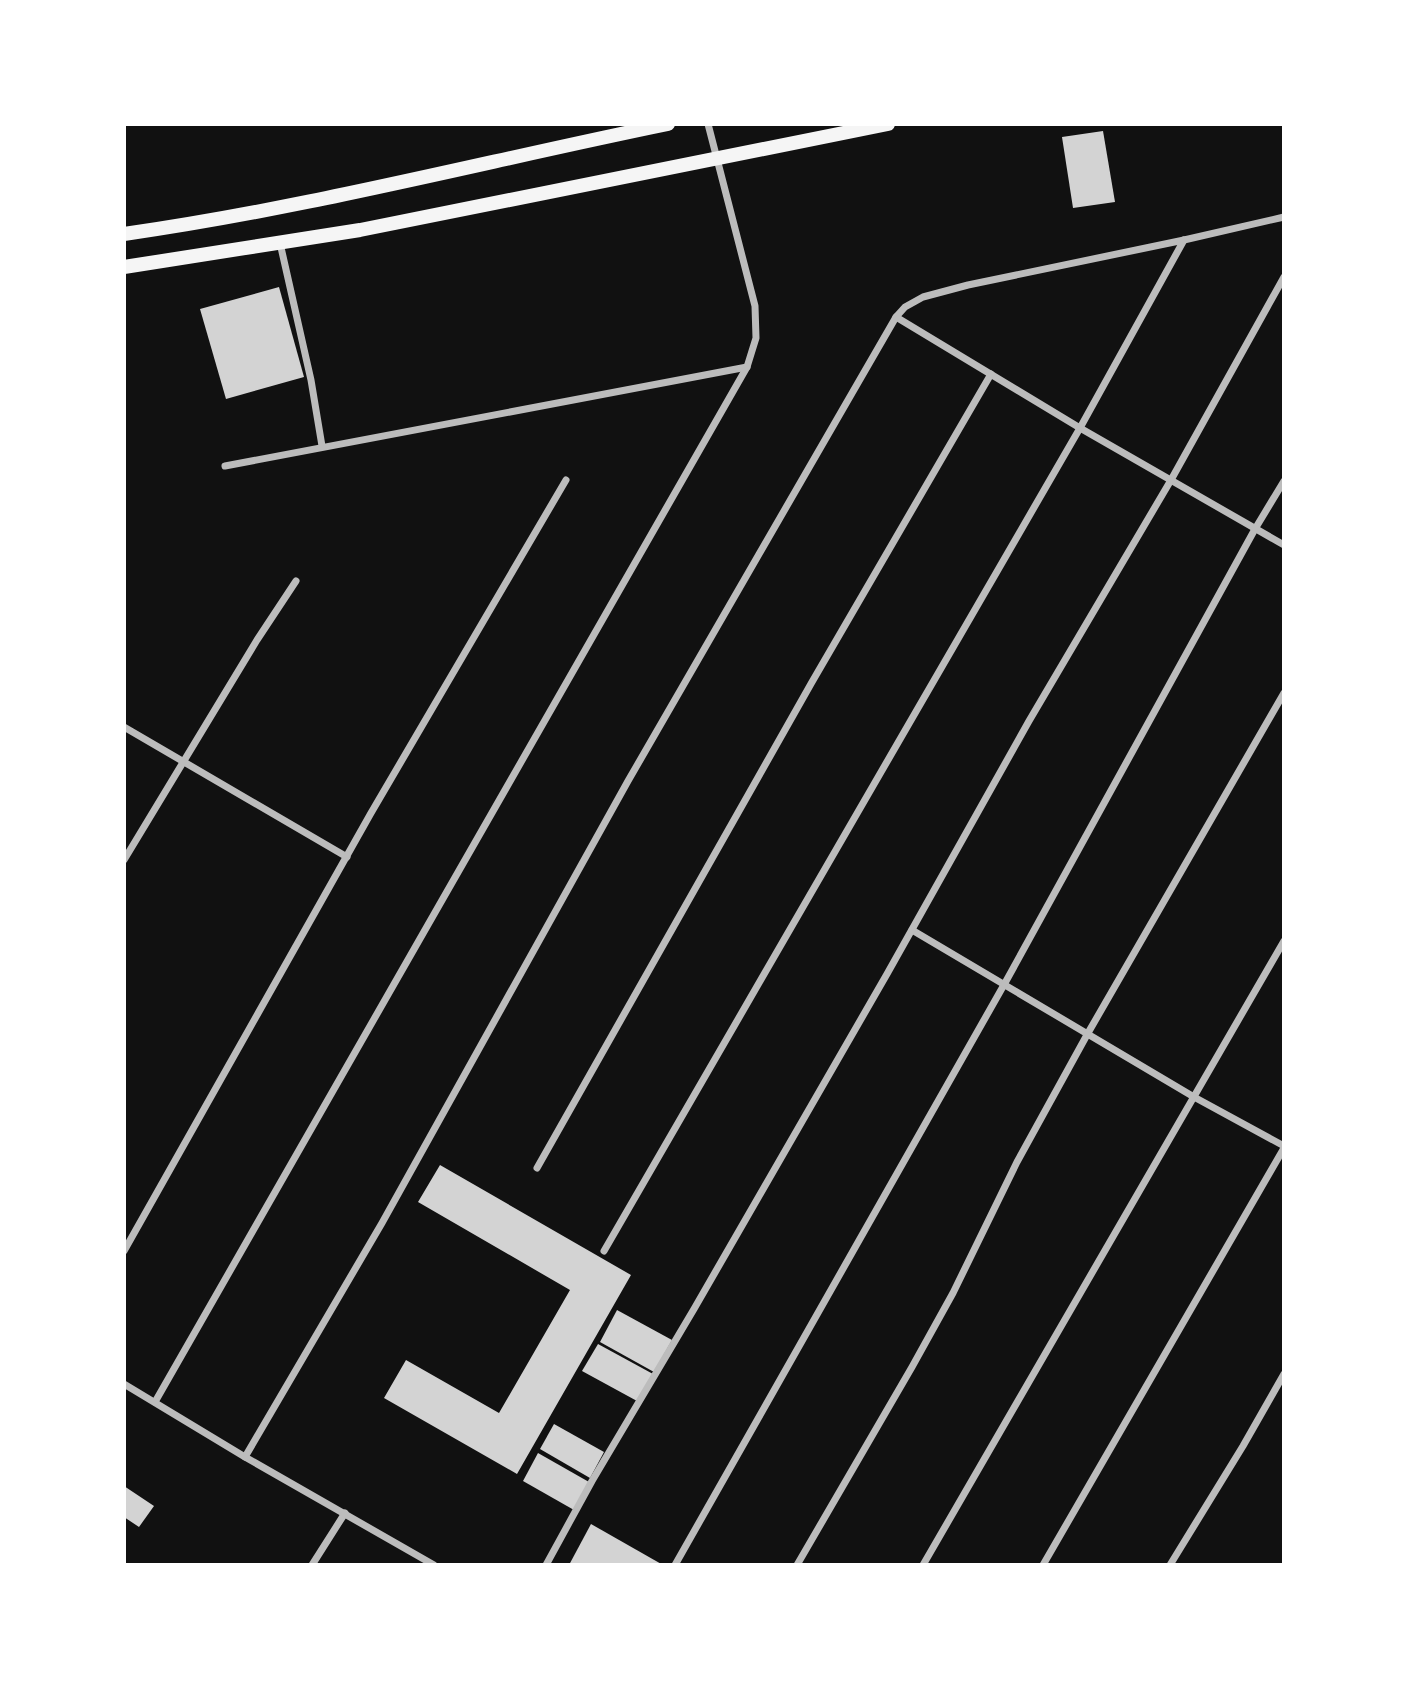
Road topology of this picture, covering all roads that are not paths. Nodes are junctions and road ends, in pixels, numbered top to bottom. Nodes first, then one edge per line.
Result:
1 (668, 124) edge
2 (708, 124) edge
3 (888, 124) edge
4 (716, 159) junction
5 (1284, 217) edge
6 (124, 234) edge
7 (1184, 240) junction
8 (280, 243) junction
9 (124, 267) edge
10 (1284, 277) edge
11 (896, 317) junction
12 (747, 367) junction
13 (991, 374) junction
14 (1080, 428) junction
15 (323, 446) junction
16 (225, 466) dead end
17 (566, 480) dead end
18 (1171, 480) junction
19 (1284, 481) edge
20 (1255, 529) junction
21 (1284, 545) edge
22 (296, 581) dead end
23 (1284, 693) edge
24 (124, 727) edge
25 (185, 762) junction
26 (347, 857) junction
27 (124, 860) edge
28 (912, 930) junction
29 (1284, 941) edge
30 (1005, 983) junction
31 (1088, 1034) junction
32 (1194, 1097) junction
33 (1284, 1147) edge
34 (537, 1168) dead end
35 (124, 1251) edge
36 (604, 1251) dead end
37 (1284, 1374) edge
38 (124, 1384) edge
39 (155, 1402) junction
40 (245, 1457) junction
41 (345, 1513) junction
42 (424, 1562) edge
43 (312, 1565) edge
44 (434, 1565) edge
45 (546, 1565) edge
46 (675, 1565) edge
47 (797, 1565) edge
48 (923, 1565) edge
49 (1043, 1565) edge
50 (1170, 1565) edge

1 - 6 main road
2 - 4 street
3 - 4 main road
4 - 8 main road
4 - 12 street
5 - 7 street
7 - 11 street
7 - 14 street
8 - 9 main road
8 - 15 street
10 - 18 street
11 - 13 street
11 - 40 street
12 - 15 street
12 - 39 street
13 - 14 street
13 - 34 street
14 - 18 street
14 - 36 street
15 - 16 street
17 - 26 street
18 - 20 street
18 - 28 street
19 - 20 street
20 - 21 street
20 - 30 street
22 - 25 street
23 - 31 street
24 - 25 street
25 - 26 street
25 - 27 street
26 - 35 street
28 - 30 street
28 - 45 street
29 - 32 street
30 - 31 street
30 - 46 street
31 - 32 street
31 - 47 street
32 - 33 street
32 - 48 street
33 - 49 street
37 - 50 street
38 - 39 street
39 - 40 street
40 - 41 street
41 - 42 street
41 - 43 street
42 - 44 street

